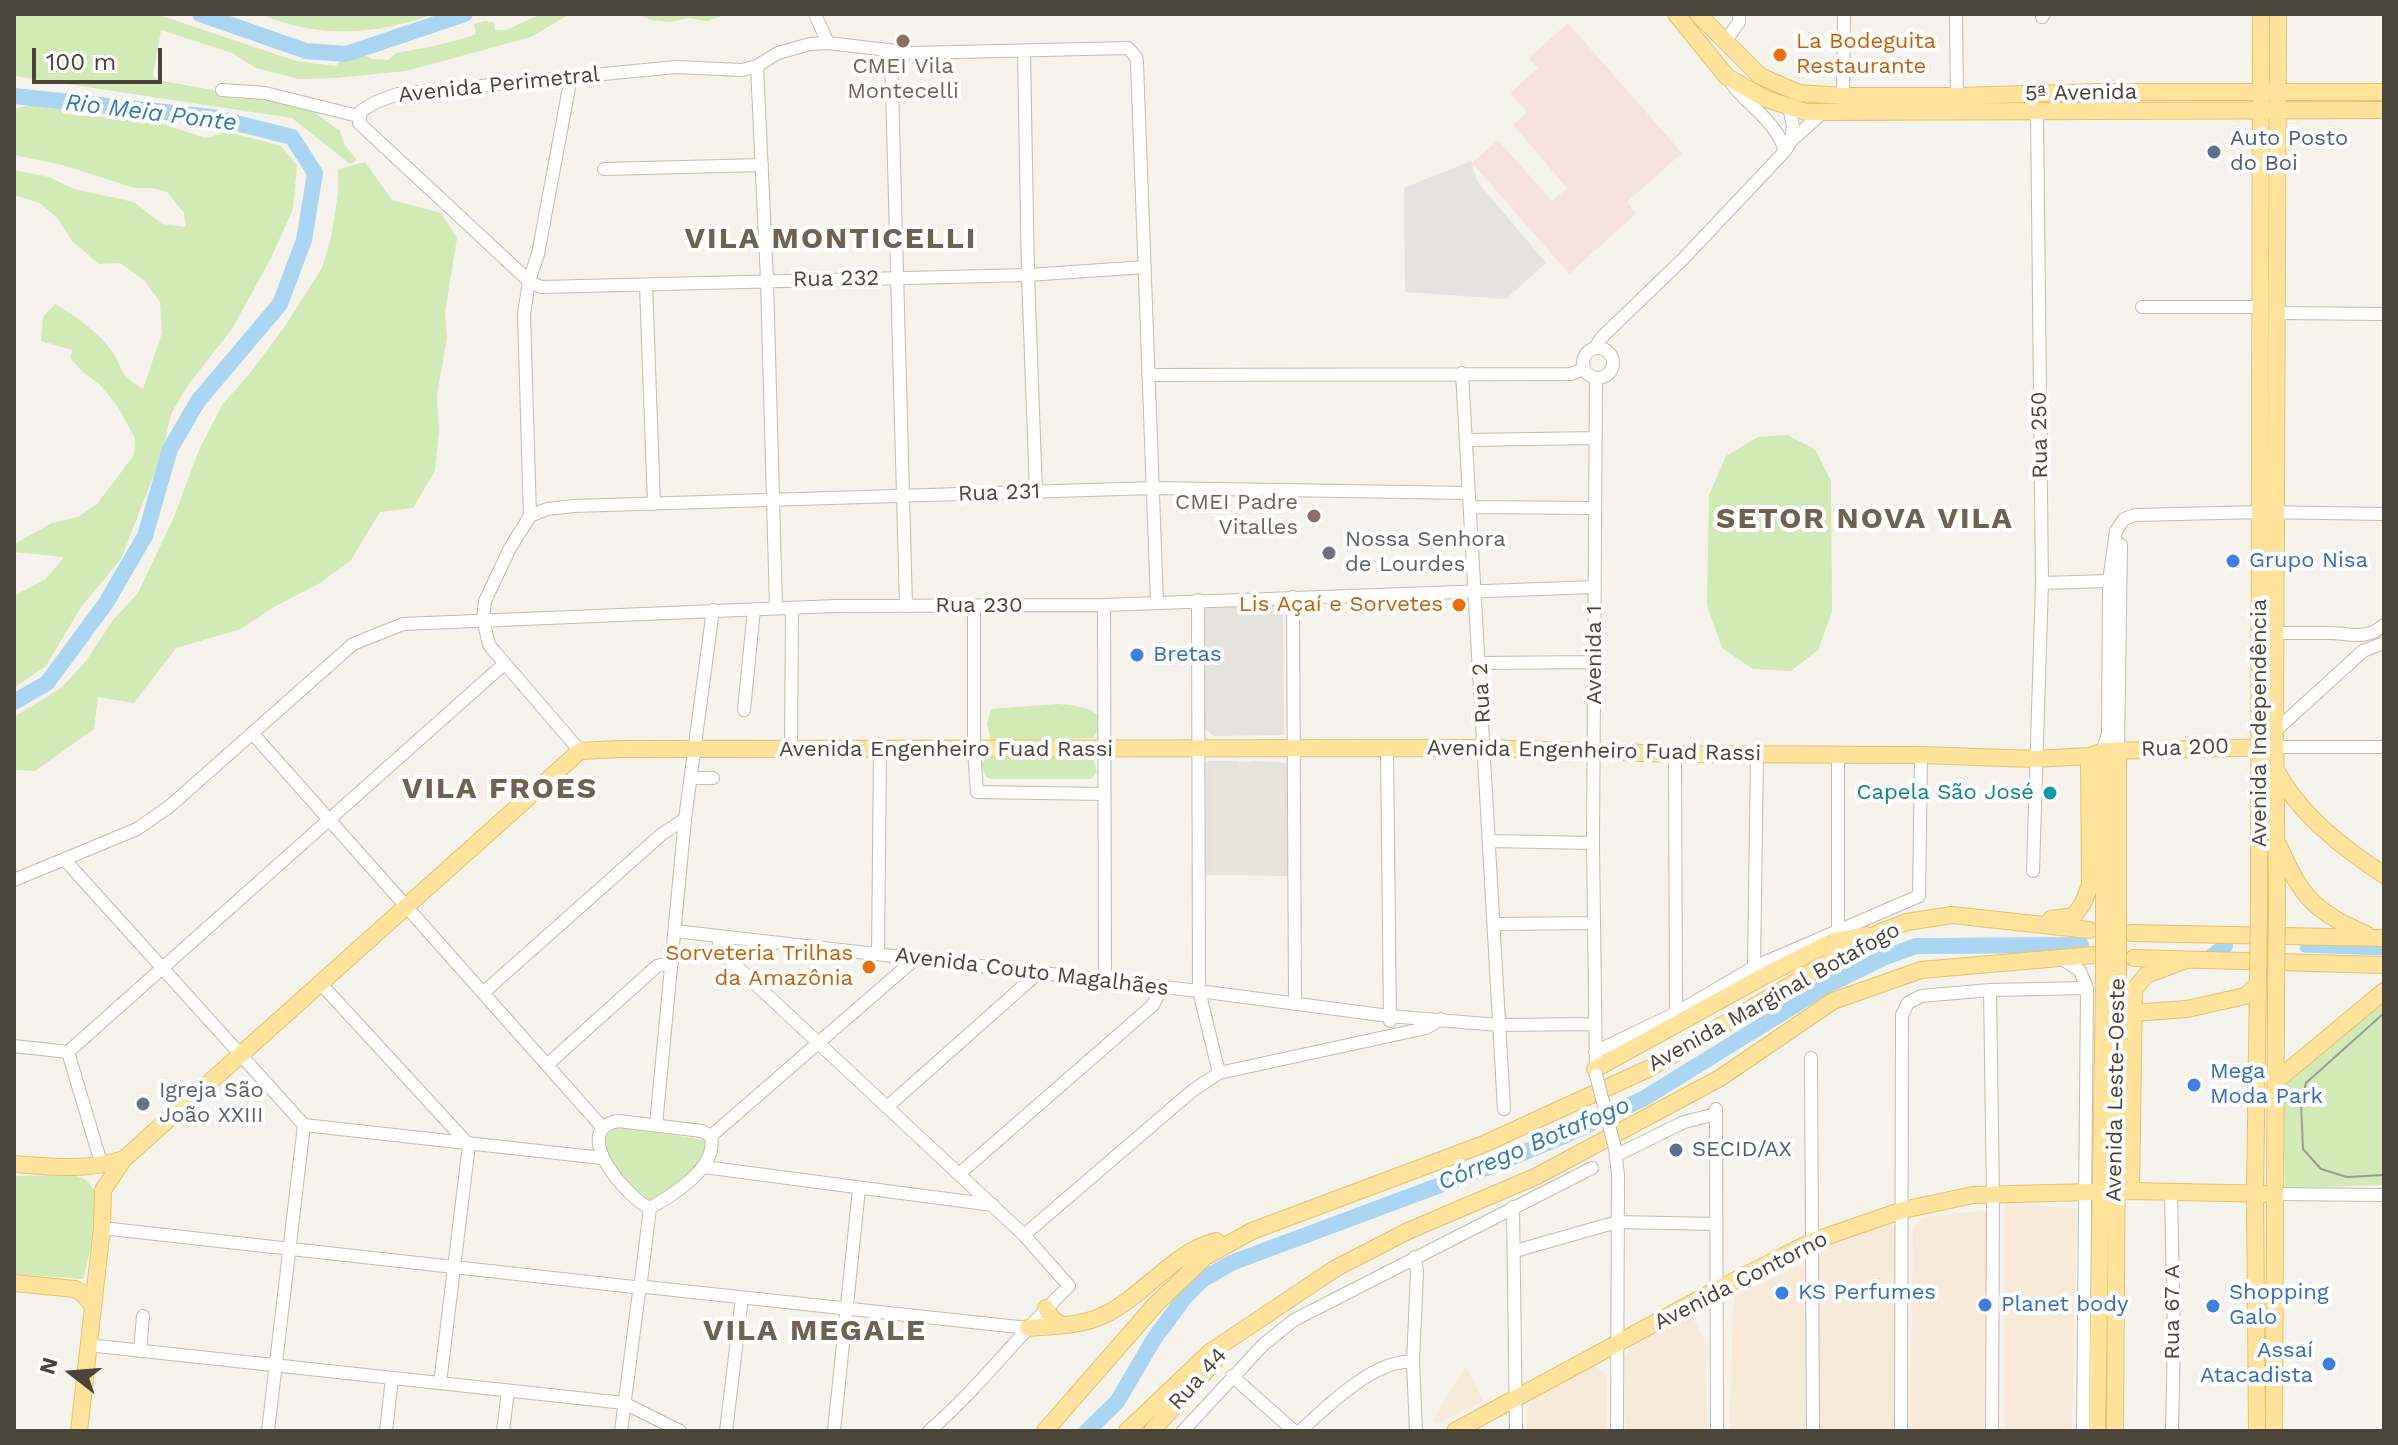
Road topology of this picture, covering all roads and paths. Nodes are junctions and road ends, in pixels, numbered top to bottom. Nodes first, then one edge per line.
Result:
1 (815, 14) edge
2 (1676, 14) edge
3 (1698, 14) edge
4 (1739, 14) edge
5 (1844, 14) edge
6 (1956, 14) edge
7 (2261, 14) edge
8 (2278, 14) edge
9 (1725, 42) junction
10 (828, 43) junction
11 (891, 51) junction
12 (1024, 52) junction
13 (757, 66) junction
14 (571, 77) junction
15 (1727, 77) junction
16 (1779, 85) junction
17 (222, 90) dead end
18 (2259, 91) junction
19 (2278, 91) junction
20 (2384, 92) edge
21 (1843, 96) junction
22 (1957, 104) junction
23 (1789, 107) junction
24 (2278, 109) junction
25 (2260, 110) junction
26 (2384, 110) edge
27 (2037, 111) junction
28 (1822, 113) junction
29 (358, 116) junction
30 (1788, 146) junction
31 (762, 165) junction
32 (604, 169) dead end
33 (1145, 267) junction
34 (1028, 275) junction
35 (895, 277) junction
36 (529, 281) junction
37 (767, 281) junction
38 (646, 285) junction
39 (2142, 307) dead end
40 (2262, 307) junction
41 (2278, 313) junction
42 (2384, 314) edge
43 (1595, 348) junction
44 (1583, 369) junction
45 (1462, 373) junction
46 (1148, 375) junction
47 (1596, 378) junction
48 (1595, 438) junction
49 (1468, 440) junction
50 (1153, 488) junction
51 (1036, 492) junction
52 (1469, 493) junction
53 (903, 496) junction
54 (773, 500) junction
55 (654, 504) junction
56 (1470, 507) junction
57 (1594, 508) junction
58 (2269, 512) junction
59 (2384, 514) edge
60 (530, 516) junction
61 (2121, 545) dead end
62 (2109, 581) junction
63 (2042, 583) junction
64 (1595, 587) junction
65 (1475, 590) junction
66 (1293, 597) junction
67 (1198, 600) junction
68 (1157, 602) junction
69 (1104, 605) junction
70 (906, 606) junction
71 (974, 606) junction
72 (776, 608) junction
73 (792, 608) junction
74 (754, 609) junction
75 (713, 610) junction
76 (483, 619) junction
77 (502, 619) junction
78 (2384, 625) edge
79 (2276, 633) junction
80 (2352, 638) junction
81 (2384, 643) edge
82 (489, 645) junction
83 (2363, 651) junction
84 (1595, 662) junction
85 (1480, 663) junction
86 (504, 664) junction
87 (744, 710) dead end
88 (253, 734) junction
89 (2270, 741) junction
90 (2384, 747) edge
91 (1485, 748) junction
92 (696, 749) junction
93 (1198, 749) junction
94 (1294, 749) junction
95 (1387, 749) junction
96 (791, 750) junction
97 (880, 750) junction
98 (974, 750) junction
99 (1104, 750) junction
100 (580, 751) junction
101 (1596, 751) junction
102 (1675, 754) junction
103 (1757, 754) junction
104 (1838, 754) junction
105 (1921, 755) junction
106 (2100, 757) junction
107 (2035, 759) junction
108 (2276, 769) junction
109 (692, 778) junction
110 (713, 778) dead end
111 (1103, 794) junction
112 (2295, 799) junction
113 (2277, 809) junction
114 (685, 819) junction
115 (330, 820) junction
116 (1490, 841) junction
117 (2277, 841) junction
118 (1593, 843) junction
119 (64, 859) junction
120 (2384, 868) edge
121 (2033, 871) dead end
122 (2384, 875) edge
123 (14, 880) edge
124 (407, 907) junction
125 (2033, 922) junction
126 (1594, 923) junction
127 (1495, 924) junction
128 (1838, 929) junction
129 (2089, 930) dead end
130 (675, 931) junction
131 (1880, 932) junction
132 (2131, 933) dead end
133 (719, 936) junction
134 (2378, 937) edge
135 (878, 954) junction
136 (2094, 955) dead end
137 (2061, 958) junction
138 (2134, 958) dead end
139 (915, 959) junction
140 (2186, 960) junction
141 (672, 963) junction
142 (2384, 965) edge
143 (1754, 967) junction
144 (162, 968) junction
145 (1038, 973) junction
146 (1105, 980) junction
147 (2258, 982) junction
148 (321, 984) junction
149 (1162, 987) junction
150 (2103, 988) junction
151 (1990, 990) junction
152 (1199, 991) junction
153 (2384, 991) edge
154 (484, 992) junction
155 (1295, 1004) junction
156 (1676, 1013) junction
157 (2132, 1013) junction
158 (1389, 1016) junction
159 (1441, 1019) junction
160 (1594, 1024) junction
161 (1499, 1025) junction
162 (1395, 1035) junction
163 (819, 1043) junction
164 (14, 1046) edge
165 (68, 1052) junction
166 (1595, 1052) junction
167 (241, 1056) junction
168 (1811, 1058) dead end
169 (548, 1064) junction
170 (1596, 1072) junction
171 (1219, 1073) junction
172 (2276, 1081) junction
173 (887, 1107) junction
174 (1504, 1109) dead end
175 (304, 1125) junction
176 (656, 1125) junction
177 (603, 1128) junction
178 (2130, 1128) junction
179 (711, 1136) junction
180 (469, 1145) junction
181 (1616, 1151) junction
182 (2117, 1151) junction
183 (602, 1158) junction
184 (124, 1159) junction
185 (14, 1164) edge
186 (102, 1166) junction
187 (704, 1167) junction
188 (1592, 1168) dead end
189 (76, 1169) junction
190 (959, 1174) junction
191 (859, 1189) junction
192 (103, 1190) junction
193 (2108, 1192) junction
194 (2171, 1193) junction
195 (2255, 1194) junction
196 (2274, 1194) junction
197 (2384, 1195) edge
198 (1993, 1197) junction
199 (993, 1205) junction
200 (1513, 1207) junction
201 (650, 1208) junction
202 (1903, 1210) junction
203 (1617, 1222) junction
204 (1716, 1224) junction
205 (2093, 1226) junction
206 (102, 1228) junction
207 (1252, 1231) junction
208 (1024, 1235) junction
209 (1813, 1241) junction
210 (288, 1249) junction
211 (1515, 1251) junction
212 (1415, 1257) junction
213 (454, 1267) junction
214 (96, 1277) junction
215 (14, 1283) edge
216 (640, 1287) junction
217 (75, 1289) junction
218 (1718, 1289) junction
219 (742, 1298) junction
220 (93, 1306) junction
221 (1046, 1308) junction
222 (846, 1310) junction
223 (143, 1316) dead end
224 (1062, 1325) junction
225 (1028, 1328) junction
226 (1244, 1328) junction
227 (1618, 1344) junction
228 (88, 1345) junction
229 (140, 1351) junction
230 (1413, 1362) junction
231 (275, 1366) junction
232 (1232, 1376) junction
233 (392, 1378) junction
234 (440, 1383) junction
235 (508, 1391) junction
236 (1517, 1398) junction
237 (624, 1403) junction
238 (79, 1431) edge
239 (268, 1431) edge
240 (386, 1431) edge
241 (503, 1431) edge
242 (621, 1431) edge
243 (680, 1431) edge
244 (726, 1431) edge
245 (834, 1431) edge
246 (929, 1431) edge
247 (1045, 1431) edge
248 (1127, 1431) edge
249 (1152, 1431) edge
250 (1183, 1431) edge
251 (1294, 1431) edge
252 (1300, 1431) edge
253 (1416, 1431) edge
254 (1455, 1431) edge
255 (1516, 1431) edge
256 (1617, 1431) edge
257 (1717, 1431) edge
258 (1813, 1431) edge
259 (1901, 1431) edge
260 (1992, 1431) edge
261 (2083, 1431) edge
262 (2097, 1431) edge
263 (2115, 1431) edge
264 (2172, 1431) edge
265 (2257, 1431) edge
266 (2274, 1431) edge

1 - 10 street
2 - 15 main road
3 - 9 main road
4 - 9 street
5 - 21 street
6 - 22 street
7 - 18 main road, Avenida Independência
8 - 19 main road, Avenida Independência
9 - 16 main road
10 - 11 street, Avenida Perimetral
10 - 13 street, Avenida Perimetral
11 - 12 street, Avenida Perimetral
11 - 35 street
12 - 33 street, Avenida Perimetral
12 - 34 street
13 - 14 street, Avenida Perimetral
13 - 31 street
14 - 29 street, Avenida Perimetral
14 - 36 street
15 - 23 main road, 5ª Avenida
15 - 30 street
16 - 21 main road, 5ª Avenida
16 - 23 main road
17 - 29 street
18 - 19 main road, 5ª Avenida
18 - 22 main road, 5ª Avenida
18 - 25 main road, Avenida Independência
19 - 20 main road, 5ª Avenida
19 - 24 main road, Avenida Independência
21 - 22 main road, 5ª Avenida
22 - 27 main road, 5ª Avenida
22 - 28 main road, 5ª Avenida
23 - 28 main road, 5ª Avenida
23 - 30 street
24 - 25 main road, 5ª Avenida
24 - 26 main road, 5ª Avenida
24 - 41 main road, Avenida Independência
25 - 27 main road, 5ª Avenida
25 - 40 main road, Avenida Independência
27 - 63 street, Rua 250
28 - 30 street
29 - 36 street
30 - 43 street
31 - 32 street
31 - 37 street
33 - 34 street, Rua 232
33 - 46 street
34 - 35 street, Rua 232
34 - 51 street
35 - 37 street, Rua 232
35 - 53 street
36 - 38 street, Rua 232
36 - 60 street
37 - 38 street, Rua 232
37 - 54 street
38 - 55 street
39 - 40 street
40 - 58 main road, Avenida Independência
41 - 42 street
41 - 58 main road, Avenida Independência
43 - 44 street
43 - 47 street
44 - 45 street
44 - 47 street
45 - 46 street
45 - 49 street, Rua 2
46 - 50 street
47 - 48 street, Avenida 1
48 - 49 street
48 - 57 street, Avenida 1
49 - 52 street, Rua 2
50 - 51 street, Rua 231
50 - 52 street, Rua 231
50 - 68 street
51 - 53 street, Rua 231
52 - 56 street, Rua 2
53 - 54 street, Rua 231
53 - 70 street
54 - 55 street, Rua 231
54 - 72 street
55 - 60 street, Rua 231
56 - 57 street
56 - 65 street, Rua 2
57 - 64 street, Avenida 1
58 - 59 street
58 - 62 street
58 - 79 main road, Avenida Independência
58 - 89 main road, Avenida Independência
60 - 76 street
61 - 106 street
62 - 63 street
62 - 106 street
63 - 107 street, Rua 250
64 - 65 street, Rua 230
64 - 84 street, Avenida 1
65 - 66 street, Rua 230
65 - 85 street, Rua 2
66 - 67 street, Rua 230
66 - 94 street
67 - 68 street, Rua 230
67 - 93 street
68 - 69 street, Rua 230
69 - 71 street, Rua 230
69 - 99 street
70 - 71 street, Rua 230
70 - 73 street, Rua 230
71 - 98 street
72 - 73 street, Rua 230
72 - 74 street, Rua 230
73 - 96 street
74 - 75 street, Rua 230
74 - 87 street
75 - 77 street, Rua 230
75 - 92 street
76 - 77 street, Rua 230
76 - 82 street
76 - 88 street, Rua 230
77 - 82 street
78 - 80 street
79 - 80 street
79 - 89 main road, Avenida Independência
80 - 83 street
81 - 83 street
82 - 86 street
83 - 89 street
84 - 85 street
84 - 101 street, Avenida 1
85 - 91 street, Rua 2
86 - 100 street
86 - 115 street
88 - 115 street
88 - 119 street, Rua 230
89 - 90 street, Rua 200
89 - 106 main road, Rua 200
89 - 108 main road
89 - 120 main road
89 - 147 main road, Avenida Independência, bridge
91 - 95 main road, Avenida Engenheiro Fuad Rassi
91 - 101 main road, Avenida Engenheiro Fuad Rassi
91 - 116 street, Rua 2
92 - 96 main road, Avenida Engenheiro Fuad Rassi
92 - 100 main road, Avenida Engenheiro Fuad Rassi
92 - 109 street
93 - 94 main road, Avenida Engenheiro Fuad Rassi
93 - 99 main road, Avenida Engenheiro Fuad Rassi
93 - 152 street
94 - 95 main road, Avenida Engenheiro Fuad Rassi
94 - 155 street
95 - 158 street
96 - 97 main road, Avenida Engenheiro Fuad Rassi
97 - 98 main road, Avenida Engenheiro Fuad Rassi
97 - 135 street
98 - 99 main road, Avenida Engenheiro Fuad Rassi
98 - 111 street
99 - 111 street
100 - 124 main road
101 - 102 main road, Avenida Engenheiro Fuad Rassi
101 - 118 street, Avenida 1
102 - 103 main road, Avenida Engenheiro Fuad Rassi
102 - 156 street
103 - 104 main road, Avenida Engenheiro Fuad Rassi
103 - 143 street
104 - 105 main road, Avenida Engenheiro Fuad Rassi
104 - 128 street
105 - 107 main road, Avenida Engenheiro Fuad Rassi
105 - 128 street
106 - 107 main road, Rua 200
106 - 125 main road
106 - 150 main road, Avenida Leste-Oeste, bridge
107 - 121 street, Rua 250
108 - 112 main road
108 - 113 main road, Avenida Independência
109 - 110 street
109 - 114 street
111 - 146 street
112 - 113 main road
112 - 122 main road
113 - 117 main road, Avenida Independência
114 - 130 street
114 - 154 street
115 - 124 street
115 - 144 street
116 - 118 street
116 - 127 street, Rua 2
117 - 134 main road
117 - 172 main road, Avenida Independência, bridge
118 - 126 street, Avenida 1
119 - 123 street, Rua 230
119 - 144 street
124 - 148 main road
124 - 154 street
125 - 129 main road, Avenida Marginal Botafogo
125 - 131 main road, Avenida Marginal Botafogo
126 - 127 street
126 - 160 street, Avenida 1
127 - 161 street, Rua 2
128 - 143 street
130 - 133 street, Avenida Couto Magalhães
130 - 141 street
131 - 170 main road
131 - 207 main road, Avenida Marginal Botafogo
132 - 134 main road
133 - 135 street, Avenida Couto Magalhães
133 - 163 street
135 - 139 street, Avenida Couto Magalhães
136 - 137 main road, Avenida Marginal Botafogo
137 - 150 street
137 - 226 main road, Avenida Marginal Botafogo
138 - 140 main road
139 - 145 street, Avenida Couto Magalhães
139 - 163 street
140 - 142 main road
140 - 157 main road
141 - 169 street
141 - 176 street
143 - 156 street
144 - 165 street
144 - 167 street
145 - 146 street, Avenida Couto Magalhães
145 - 173 street
146 - 149 street, Avenida Couto Magalhães
147 - 157 main road
147 - 195 main road, Avenida Independência
148 - 167 main road
148 - 180 street
149 - 152 street, Avenida Couto Magalhães
149 - 190 street
150 - 151 street
150 - 182 main road, Avenida Leste-Oeste
150 - 193 main road, Avenida Leste-Oeste
151 - 198 street
151 - 202 street
152 - 155 street, Avenida Couto Magalhães
152 - 171 street
153 - 172 main road
154 - 169 street
155 - 158 street, Avenida Couto Magalhães
156 - 166 street
157 - 178 main road
158 - 159 street, Avenida Couto Magalhães
158 - 162 street
159 - 161 street, Avenida Couto Magalhães
159 - 162 street
160 - 161 street, Avenida Couto Magalhães
160 - 166 street, Avenida 1
161 - 174 street, Rua 2
162 - 171 street
163 - 173 street
163 - 179 street
164 - 165 street
165 - 186 street
166 - 170 street, Avenida 1
167 - 175 street
167 - 184 main road
168 - 209 street
169 - 177 street
170 - 181 street, Avenida 1, bridge
171 - 208 street
172 - 196 main road, Avenida Independência
173 - 190 street
175 - 180 street
175 - 210 street
176 - 177 street
176 - 179 street
177 - 183 street
178 - 182 main road
178 - 193 main road
179 - 187 street
180 - 183 street
180 - 213 street
181 - 203 street, Avenida 1
181 - 204 street
182 - 193 main road, Avenida Leste-Oeste
183 - 201 street
184 - 186 main road
184 - 192 main road
185 - 189 main road
186 - 189 main road
187 - 191 street
187 - 201 street
188 - 200 street
189 - 192 main road
190 - 199 street
191 - 199 street
191 - 222 street
192 - 206 main road
193 - 194 main road, Avenida Contorno
193 - 198 main road, Avenida Contorno
193 - 205 main road, Avenida Leste-Oeste
193 - 263 main road, Avenida Leste-Oeste
194 - 195 main road, Avenida Contorno
194 - 264 street, Rua 67 A
195 - 196 main road, Avenida Contorno
195 - 265 main road, Avenida Independência
196 - 197 street, Avenida Contorno
196 - 266 main road, Avenida Independência
198 - 202 main road, Avenida Contorno
198 - 260 street
199 - 208 street
200 - 211 street
200 - 212 street
201 - 216 street
202 - 209 main road, Avenida Contorno
202 - 259 street
203 - 204 street
203 - 211 street
203 - 227 street, Avenida 1
204 - 218 street
205 - 261 street
205 - 262 main road, Avenida Leste-Oeste
206 - 210 street
206 - 214 main road
207 - 224 main road
207 - 247 main road, Avenida Marginal Botafogo
208 - 221 street
209 - 218 main road, Avenida Contorno
209 - 258 street
210 - 213 street
210 - 231 street
211 - 236 street
212 - 230 street
212 - 232 street
213 - 216 street
213 - 234 street
214 - 217 main road
214 - 220 main road
215 - 217 main road
216 - 219 street
216 - 237 street
217 - 220 main road
218 - 227 main road, Avenida Contorno
218 - 257 street
219 - 222 street
219 - 244 street
220 - 228 main road
221 - 224 main road
221 - 225 street
222 - 225 street
222 - 245 street
223 - 229 street
224 - 225 main road
225 - 246 street
226 - 248 main road, Avenida Marginal Botafogo
226 - 249 main road, Rua 44
227 - 236 main road, Avenida Contorno
227 - 256 street, Avenida 1
228 - 229 street
228 - 238 main road
229 - 231 street
230 - 252 street
230 - 253 street
231 - 233 street
231 - 239 street
232 - 250 street
232 - 251 street
233 - 234 street
233 - 240 street
234 - 235 street
235 - 237 street
235 - 241 street
236 - 254 main road, Avenida Contorno
236 - 255 street
237 - 242 street
237 - 243 street

